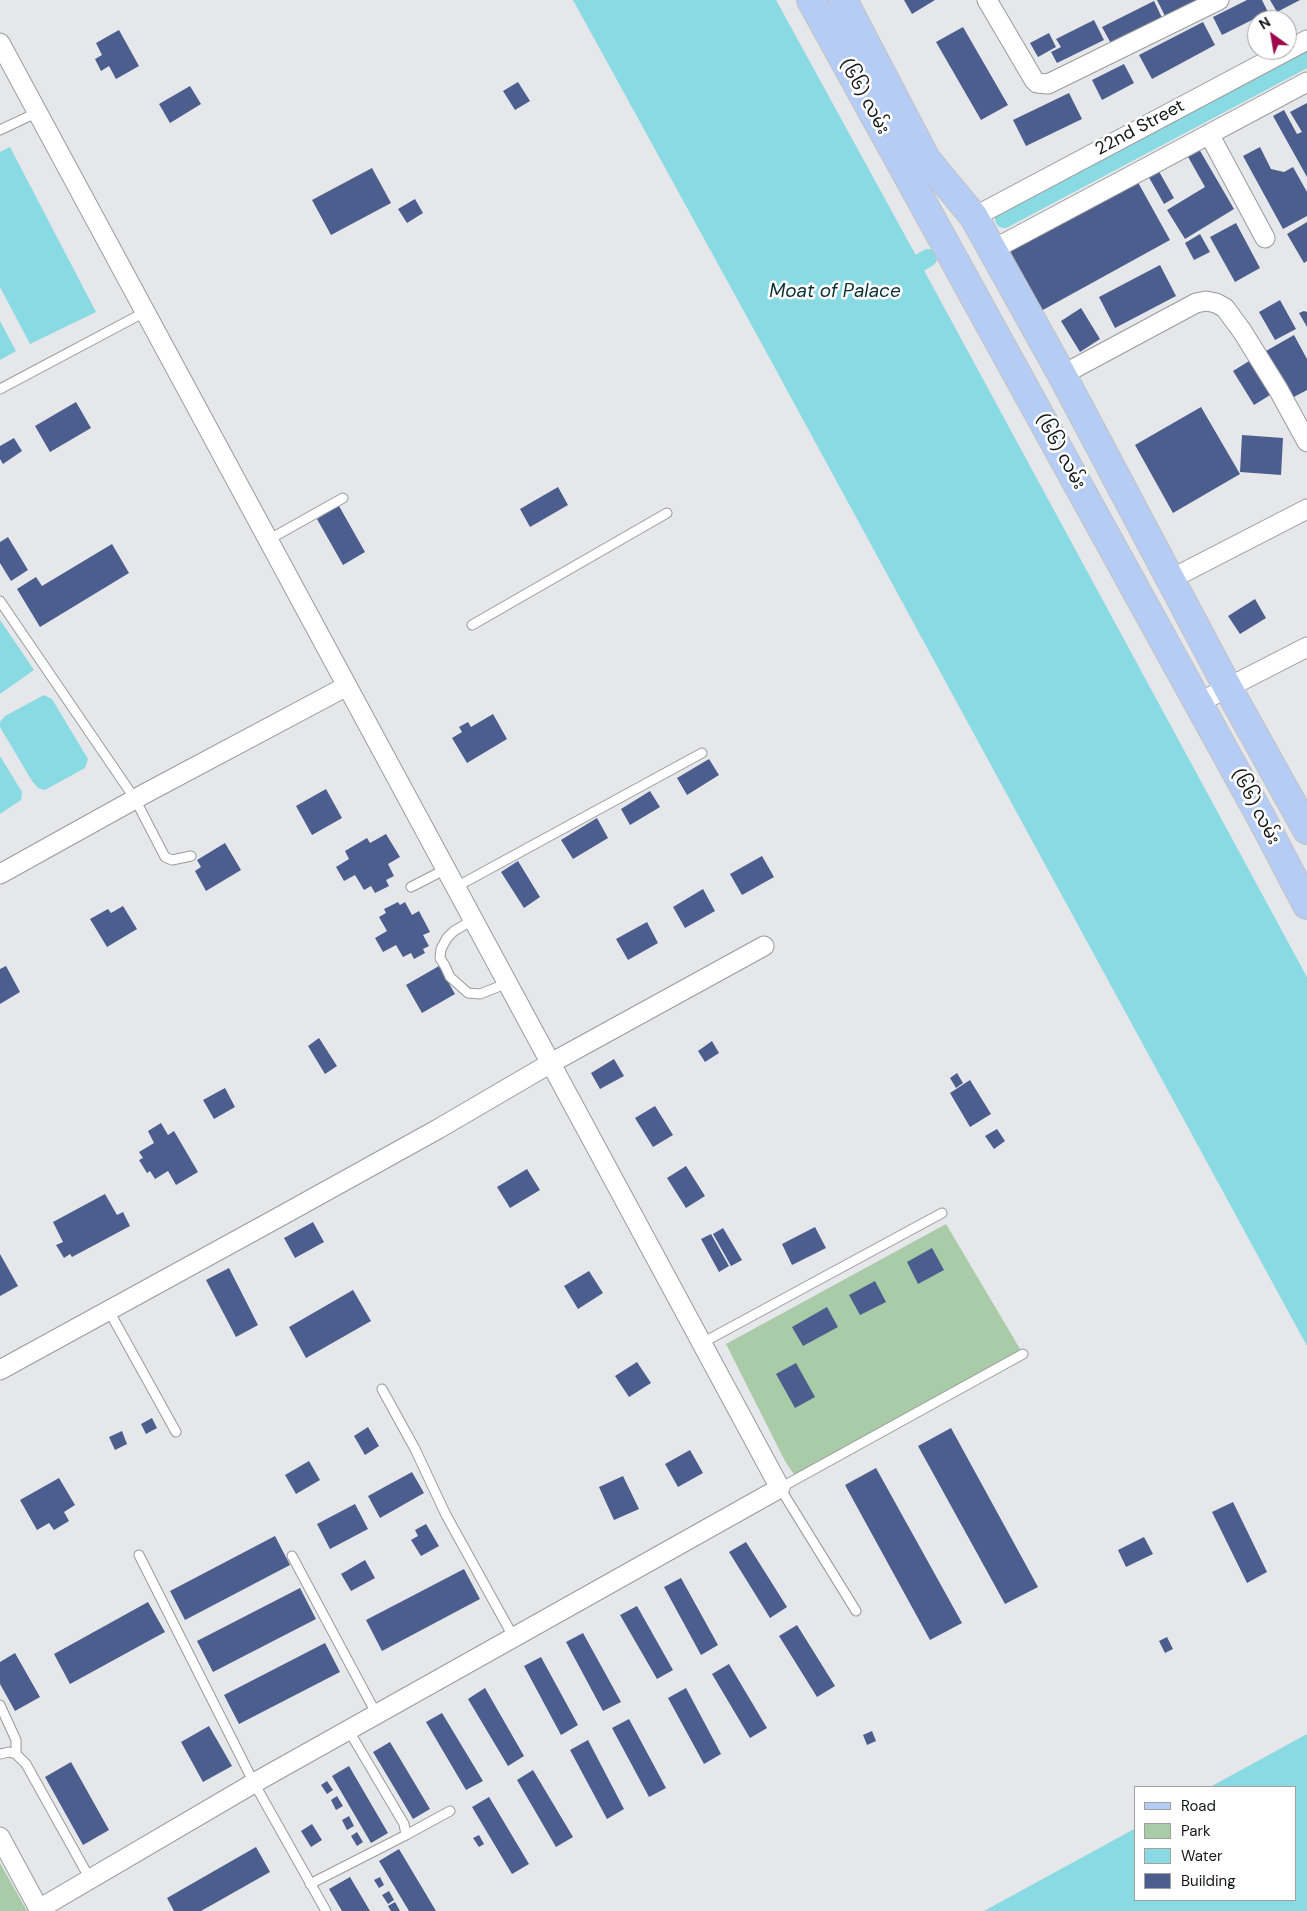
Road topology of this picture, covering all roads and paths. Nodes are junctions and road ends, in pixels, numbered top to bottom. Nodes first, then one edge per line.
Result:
1 (811, 0) edge
2 (843, 0) edge
3 (987, 0) edge
4 (1219, 0) edge
5 (1307, 40) edge
6 (0, 43) edge
7 (1307, 82) edge
8 (38, 112) junction
9 (0, 130) edge
10 (1209, 134) junction
11 (974, 217) junction
12 (1265, 238) dead end
13 (992, 250) junction
14 (146, 312) junction
15 (1062, 375) junction
16 (0, 389) edge
17 (1307, 442) edge
18 (342, 498) dead end
19 (1307, 508) edge
20 (667, 513) dead end
21 (268, 540) junction
22 (1171, 579) junction
23 (0, 601) edge
24 (472, 625) dead end
25 (1307, 647) edge
26 (347, 686) junction
27 (1228, 688) junction
28 (1198, 703) junction
29 (702, 753) dead end
30 (135, 799) junction
31 (1307, 830) edge
32 (191, 856) dead end
33 (446, 869) junction
34 (0, 874) edge
35 (456, 886) junction
36 (411, 887) dead end
37 (1307, 905) edge
38 (474, 920) junction
39 (764, 946) dead end
40 (508, 983) junction
41 (551, 1063) junction
42 (942, 1214) dead end
43 (109, 1311) junction
44 (702, 1343) junction
45 (1022, 1354) dead end
46 (0, 1370) edge
47 (382, 1389) dead end
48 (176, 1432) dead end
49 (780, 1488) junction
50 (139, 1554) dead end
51 (292, 1556) dead end
52 (856, 1611) dead end
53 (514, 1638) junction
54 (0, 1705) edge
55 (377, 1716) junction
56 (349, 1731) junction
57 (0, 1754) edge
58 (16, 1754) junction
59 (254, 1783) junction
60 (450, 1811) dead end
61 (406, 1835) junction
62 (0, 1837) edge
63 (90, 1879) junction
64 (310, 1884) junction
65 (39, 1910) edge
66 (326, 1911) edge

1 - 28 main road, (၆၆) လမ်း
2 - 11 main road, (၆၆) လမ်း
3 - 4 street
5 - 11 street, 22nd Street
6 - 8 street
7 - 10 street
8 - 9 lane
8 - 14 street
10 - 12 street
10 - 13 street
11 - 13 main road, (၆၆) လမ်း
13 - 15 main road, (၆၆) လမ်း
14 - 16 lane
14 - 21 street
15 - 17 street
15 - 22 main road, (၆၆) လမ်း
18 - 21 lane
19 - 22 street
20 - 24 lane
21 - 26 street
22 - 27 main road, (၆၆) လမ်း
23 - 30 lane
25 - 27 street
26 - 30 street
26 - 33 street
27 - 28 street
27 - 31 main road, (၆၆) လမ်း
28 - 37 main road, (၆၆) လမ်း
29 - 35 lane
30 - 32 lane
30 - 34 street
33 - 35 street
33 - 36 lane
35 - 38 street
38 - 40 street
38 - 40 lane
39 - 41 street
40 - 41 street
41 - 43 street
41 - 44 street
42 - 44 lane
43 - 46 street
43 - 48 lane
44 - 49 street
45 - 49 lane
47 - 53 lane
49 - 52 lane
49 - 53 street
50 - 59 lane
51 - 55 lane
53 - 55 street
54 - 58 lane
55 - 56 street
56 - 59 street
56 - 61 lane
57 - 58 lane
58 - 63 lane
59 - 63 street
59 - 64 lane
60 - 61 lane
61 - 64 lane
62 - 65 street
63 - 65 street
64 - 66 lane

